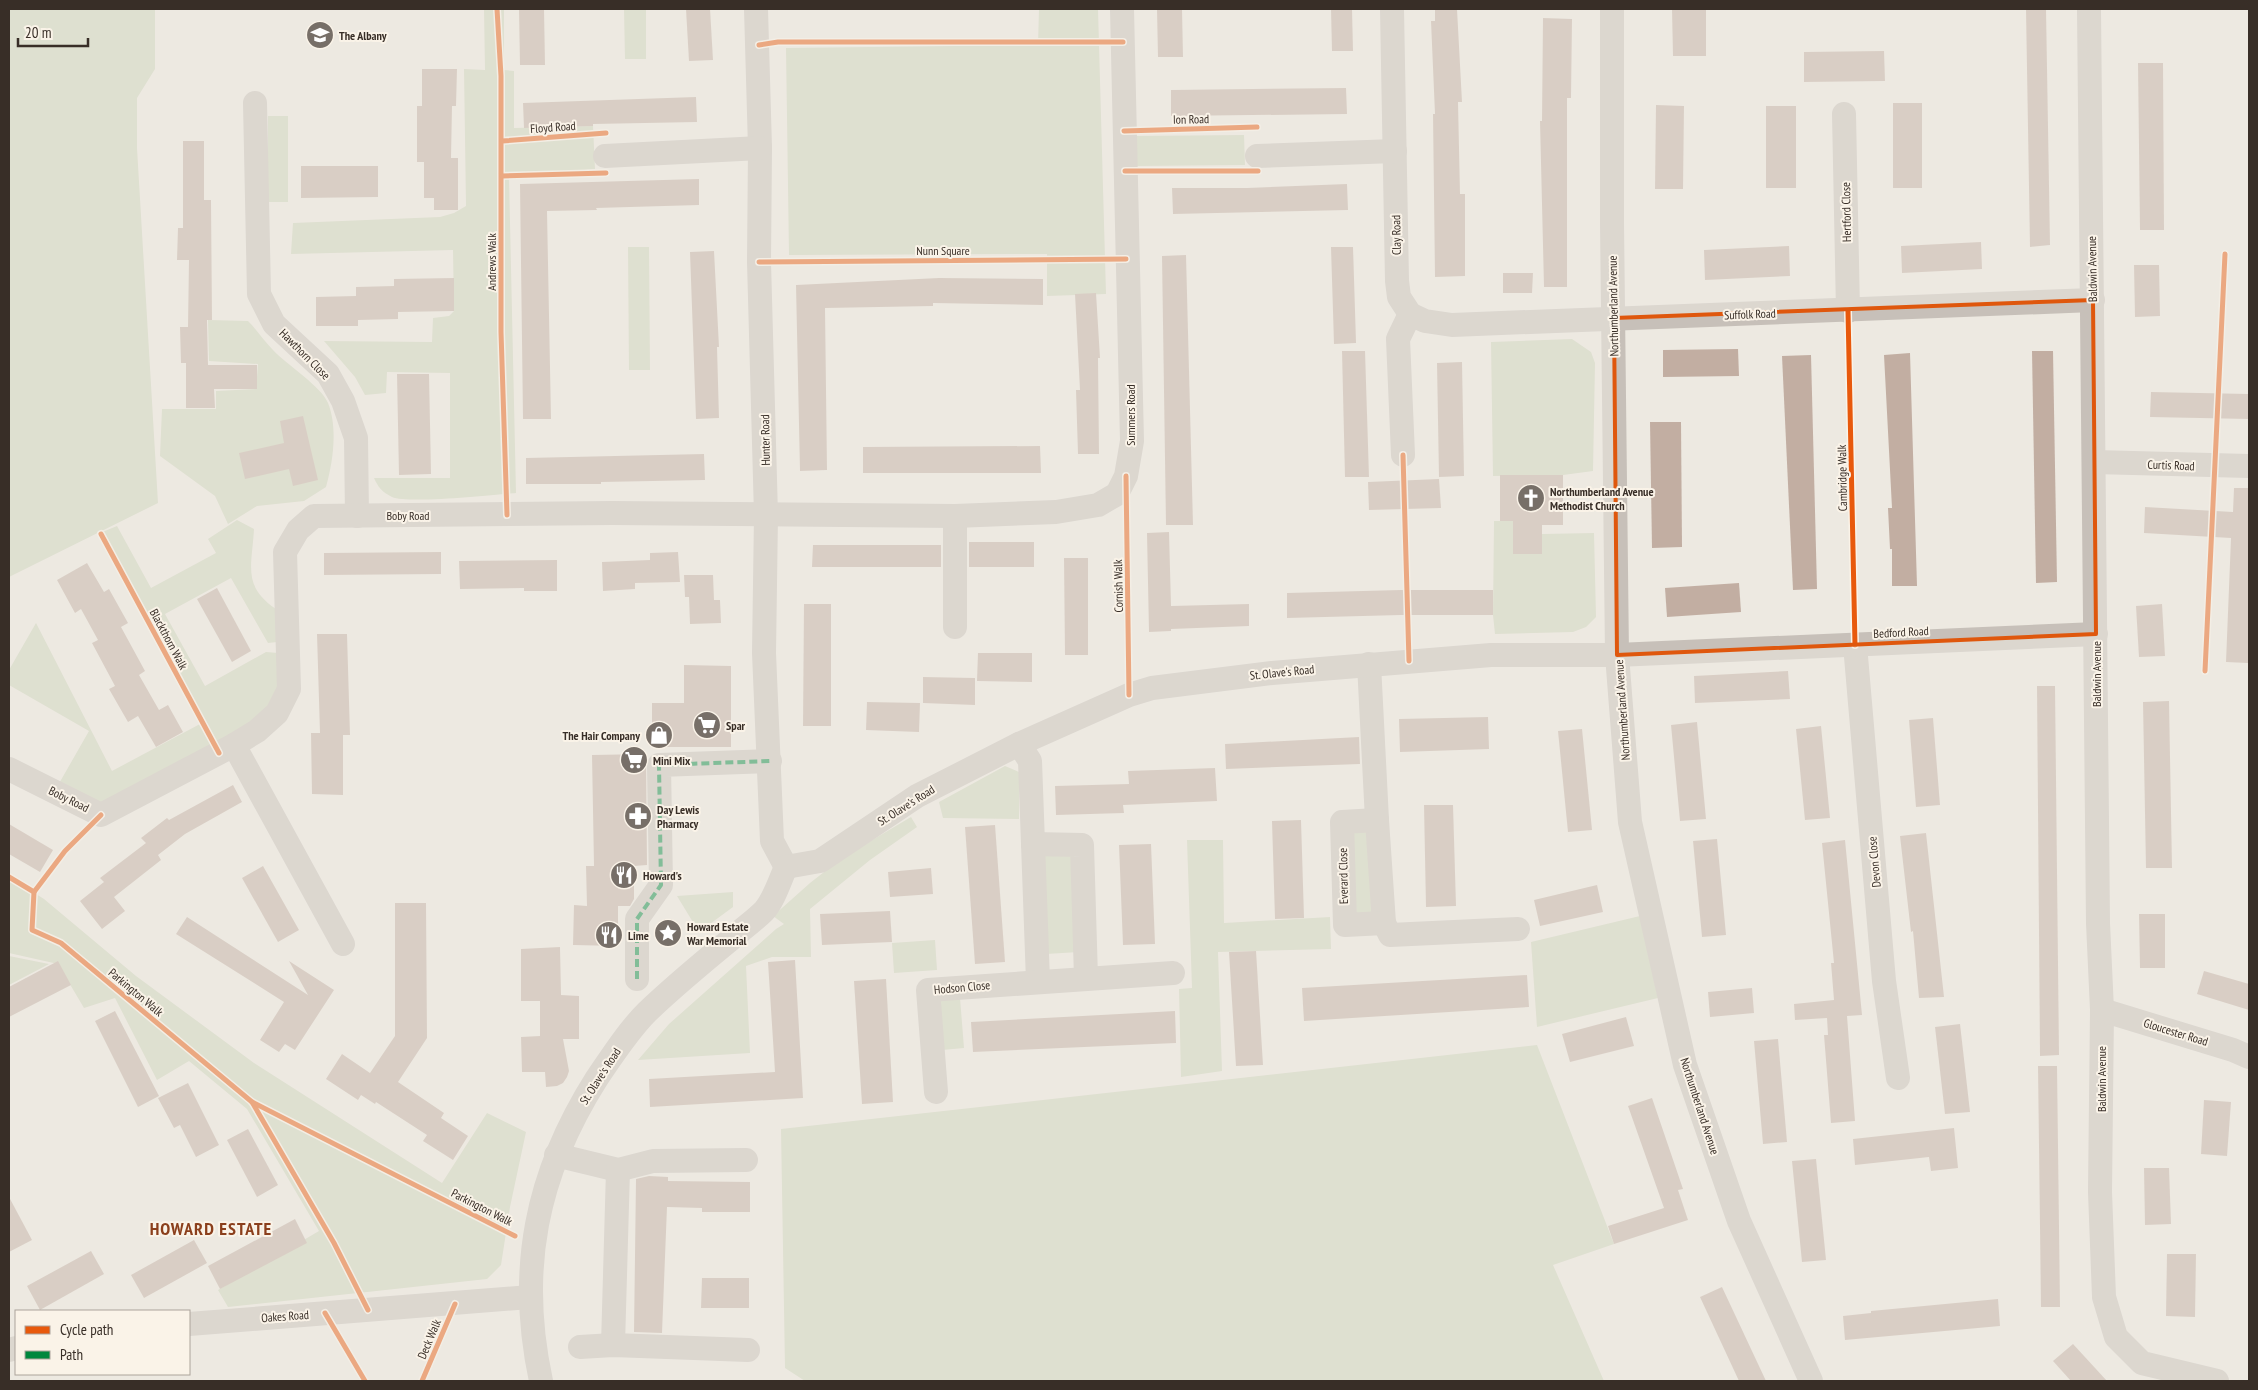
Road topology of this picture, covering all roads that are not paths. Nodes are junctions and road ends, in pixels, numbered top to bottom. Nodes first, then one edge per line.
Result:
1 (756, 9) edge
2 (1122, 9) edge
3 (1392, 9) edge
4 (1612, 9) edge
5 (2089, 9) edge
6 (255, 103) dead end
7 (1844, 114) dead end
8 (760, 148) junction
9 (1394, 151) junction
10 (605, 156) dead end
11 (1257, 156) dead end
12 (2093, 300) junction
13 (1848, 311) junction
14 (1410, 314) junction
15 (1614, 318) junction
16 (1404, 455) dead end
17 (2094, 462) junction
18 (2249, 466) edge
19 (766, 515) junction
20 (358, 516) junction
21 (955, 516) junction
22 (955, 627) dead end
23 (2096, 634) junction
24 (1855, 645) junction
25 (1617, 655) junction
26 (1370, 664) junction
27 (1019, 744) junction
28 (234, 745) junction
29 (770, 761) junction
30 (9, 769) edge
31 (1376, 820) junction
32 (1033, 844) junction
33 (786, 867) junction
34 (1384, 922) junction
35 (1518, 930) dead end
36 (343, 944) dead end
37 (1173, 973) dead end
38 (1086, 978) junction
39 (637, 979) dead end
40 (1038, 981) junction
41 (2102, 1010) junction
42 (2249, 1057) edge
43 (1898, 1078) dead end
44 (936, 1092) dead end
45 (556, 1155) junction
46 (746, 1160) dead end
47 (618, 1170) junction
48 (530, 1297) junction
49 (190, 1324) edge
50 (613, 1345) junction
51 (580, 1347) dead end
52 (748, 1350) dead end
53 (541, 1381) edge
54 (1811, 1381) edge
55 (2217, 1381) edge

1 - 8 street, Hunter Road
2 - 21 street, Summers Road
3 - 9 street, Clay Road
4 - 15 street, Northumberland Avenue
5 - 12 street, Baldwin Avenue
6 - 20 street, Hawthorn Close
7 - 13 street, Hertford Close
8 - 10 street
8 - 19 street, Hunter Road
9 - 11 street
9 - 14 street, Clay Road
12 - 13 street, Suffolk Road
12 - 17 street, Baldwin Avenue
13 - 15 street, Suffolk Road
14 - 15 street, Suffolk Road
14 - 16 street
15 - 25 street, Northumberland Avenue
17 - 18 street, Curtis Road
17 - 23 street, Baldwin Avenue
19 - 20 street, Boby Road
19 - 21 street, Summers Road
19 - 29 street, Hunter Road
20 - 28 street, Boby Road
21 - 22 street
23 - 24 street, Bedford Road
23 - 41 street, Baldwin Avenue
24 - 25 street, Bedford Road
24 - 43 street, Devon Close
25 - 26 street, St. Olave's Road
25 - 54 street, Northumberland Avenue
26 - 27 street, St. Olave's Road
26 - 31 street
27 - 32 street
27 - 33 street, St. Olave's Road
28 - 30 street, Boby Road
28 - 36 street
29 - 33 street, Hunter Road
29 - 39 street
31 - 34 street
31 - 34 street, Everard Close
32 - 38 street
32 - 40 street
33 - 45 street, St. Olave's Road
34 - 35 street
37 - 38 street, Hodson Close
38 - 40 street, Hodson Close
40 - 44 street, Hodson Close
41 - 42 street, Gloucester Road
41 - 55 street, Baldwin Avenue
45 - 47 street
45 - 48 street, St. Olave's Road
46 - 47 street
47 - 50 street
48 - 49 street, Oakes Road
48 - 53 street, St. Olave's Road
50 - 51 street
50 - 52 street

